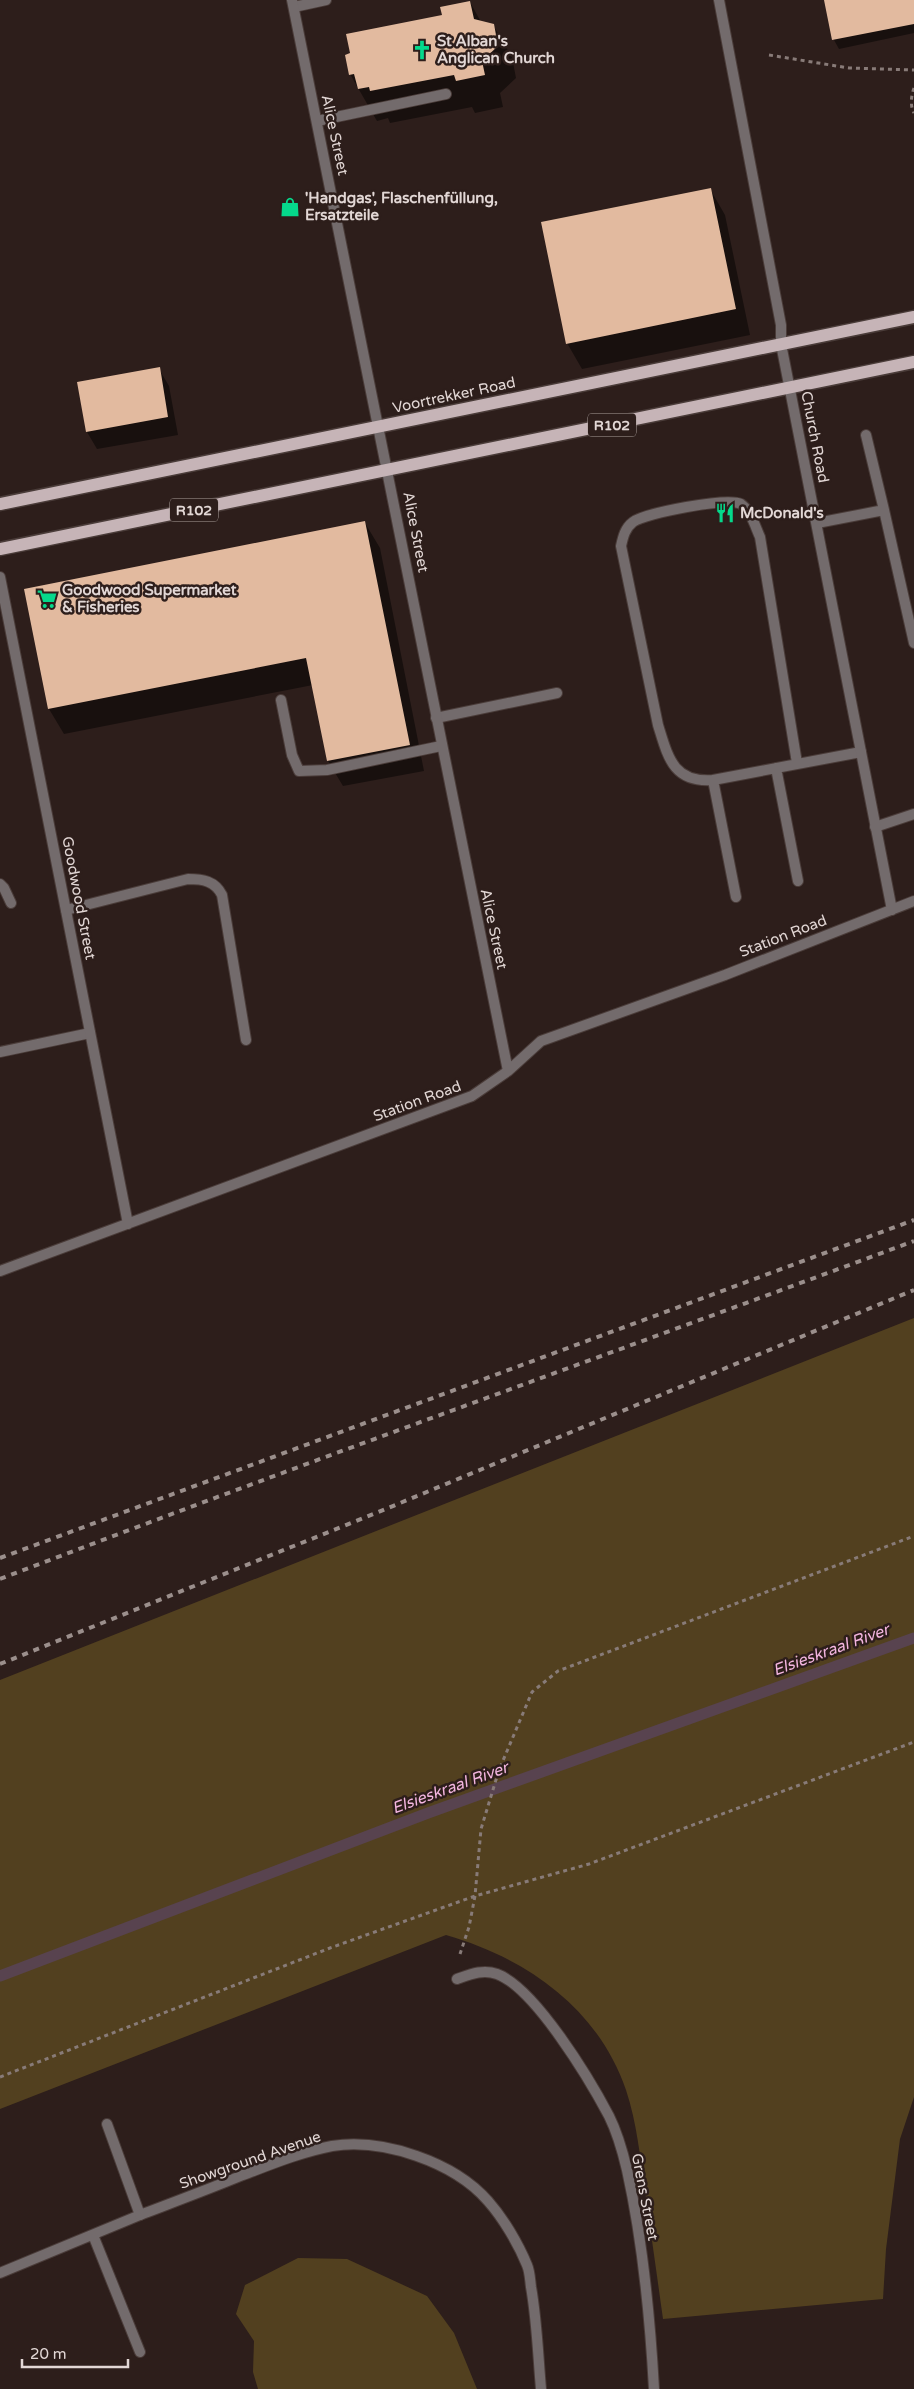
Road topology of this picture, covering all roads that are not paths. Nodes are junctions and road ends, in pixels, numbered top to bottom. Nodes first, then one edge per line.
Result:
1 (326, 0) edge
2 (719, 0) edge
3 (293, 3) edge
4 (446, 94) dead end
5 (317, 121) junction
6 (914, 317) edge
7 (781, 344) junction
8 (914, 362) edge
9 (790, 388) junction
10 (380, 427) junction
11 (866, 434) dead end
12 (388, 471) junction
13 (0, 504) edge
14 (884, 510) junction
15 (817, 523) junction
16 (0, 549) edge
17 (0, 577) edge
18 (914, 643) edge
19 (557, 693) dead end
20 (281, 700) dead end
21 (436, 718) junction
22 (441, 746) junction
23 (861, 752) junction
24 (798, 763) junction
25 (776, 768) junction
26 (713, 780) junction
27 (914, 814) edge
28 (875, 827) junction
29 (798, 881) dead end
30 (0, 884) edge
31 (736, 897) dead end
32 (914, 901) edge
33 (11, 903) dead end
34 (66, 910) junction
35 (892, 910) junction
36 (90, 1033) junction
37 (246, 1040) dead end
38 (0, 1052) edge
39 (508, 1071) junction
40 (128, 1224) junction
41 (0, 1271) edge
42 (457, 1979) road end
43 (107, 2124) dead end
44 (140, 2215) junction
45 (93, 2235) junction
46 (0, 2273) edge
47 (140, 2352) dead end
48 (541, 2389) edge
49 (654, 2389) edge

1 - 3 street
2 - 7 street, Church Road
3 - 5 street, Alice Street
4 - 5 street
5 - 10 street, Alice Street
6 - 7 main road, Voortrekker Road
7 - 9 street, Church Road
7 - 10 main road, Voortrekker Road
8 - 9 main road, R102
9 - 12 main road, R102
9 - 15 street, Church Road
10 - 12 street, Alice Street
10 - 13 main road, Voortrekker Road
11 - 14 street
12 - 16 main road, R102
12 - 21 street, Alice Street
14 - 15 street
14 - 18 street
15 - 23 street, Church Road
17 - 34 street, Goodwood Street
19 - 21 street
20 - 22 street
21 - 22 street, Alice Street
22 - 39 street, Alice Street
23 - 24 street
23 - 28 street, Church Road
24 - 25 street
24 - 26 street
25 - 26 street
25 - 29 street
26 - 31 street
27 - 28 street
28 - 35 street, Church Road
30 - 33 street
32 - 35 street, Station Road
34 - 36 street, Goodwood Street
34 - 37 street
35 - 39 street, Station Road
36 - 38 street
36 - 40 street, Goodwood Street
39 - 40 street, Station Road
40 - 41 street, Station Road
42 - 49 street, Grens Street
43 - 44 street
44 - 45 street, Showground Avenue
44 - 48 street, Showground Avenue
45 - 46 street, Showground Avenue
45 - 47 street

